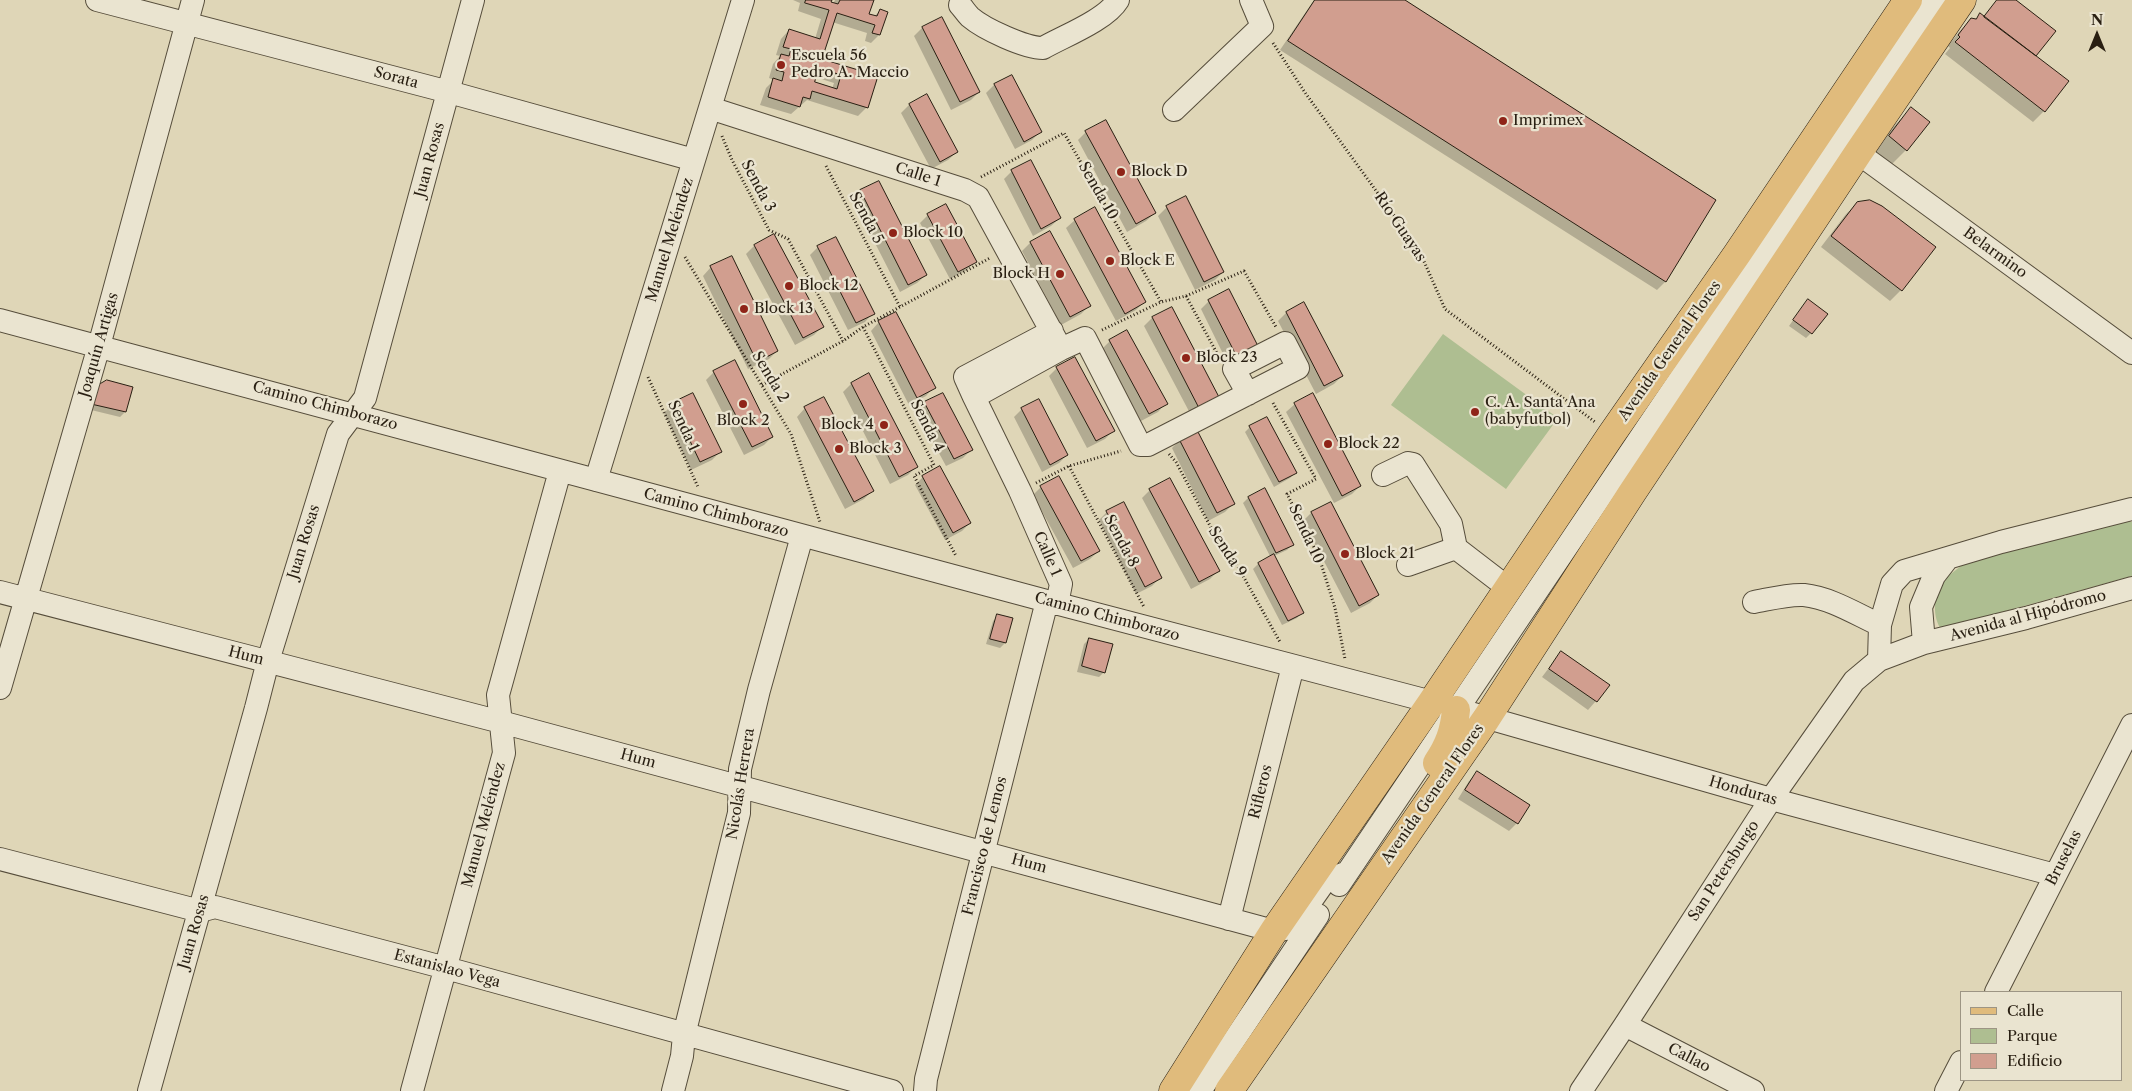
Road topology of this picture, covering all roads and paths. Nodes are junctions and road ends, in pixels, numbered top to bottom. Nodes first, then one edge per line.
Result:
1 (97, 0) edge
2 (193, 0) edge
3 (473, 0) edge
4 (743, 0) edge
5 (1118, 0) edge
6 (1251, 0) edge
7 (1908, 0) edge
8 (1935, 0) edge
9 (1962, 0) edge
10 (956, 2) edge
11 (186, 24) junction
12 (1262, 26) junction
13 (449, 92) junction
14 (710, 108) junction
15 (1174, 110) dead end
16 (1857, 116) junction
17 (813, 140) junction
18 (1858, 153) junction
19 (694, 160) junction
20 (978, 197) junction
21 (671, 235) junction
22 (1008, 248) junction
23 (1186, 296) junction
24 (1161, 302) junction
25 (900, 307) junction
26 (0, 320) edge
27 (863, 327) junction
28 (1085, 338) junction
29 (843, 340) junction
30 (1057, 340) junction
31 (1285, 342) junction
32 (99, 346) junction
33 (636, 352) junction
34 (2132, 353) edge
35 (1234, 369) junction
36 (762, 385) junction
37 (1256, 390) junction
38 (354, 414) junction
39 (1611, 435) junction
40 (1149, 443) junction
41 (1069, 466) junction
42 (560, 470) junction
43 (1383, 475) dead end
44 (596, 480) junction
45 (1020, 491) junction
46 (1632, 493) junction
47 (2132, 509) edge
48 (709, 511) junction
49 (802, 536) junction
50 (827, 542) junction
51 (1456, 548) junction
52 (1561, 557) junction
53 (1948, 558) junction
54 (1408, 565) dead end
55 (968, 579) junction
56 (1508, 588) junction
57 (2132, 588) edge
58 (0, 592) edge
59 (25, 598) junction
60 (1052, 602) junction
61 (1754, 602) dead end
62 (1880, 626) junction
63 (1144, 627) junction
64 (1924, 643) junction
65 (1879, 660) junction
66 (268, 661) junction
67 (1293, 666) junction
68 (1346, 680) junction
69 (0, 688) edge
70 (1444, 706) junction
71 (1486, 719) junction
72 (501, 722) junction
73 (2132, 725) edge
74 (740, 786) junction
75 (1771, 799) junction
76 (983, 851) junction
77 (0, 859) edge
78 (1348, 872) junction
79 (2055, 875) junction
80 (200, 911) junction
81 (1229, 919) junction
82 (1342, 928) junction
83 (1274, 931) junction
84 (446, 968) junction
85 (1997, 991) edge
86 (1626, 1026) junction
87 (684, 1035) junction
88 (1960, 1064) edge
89 (149, 1091) edge
90 (412, 1091) edge
91 (673, 1091) edge
92 (892, 1091) edge
93 (925, 1091) edge
94 (1173, 1091) edge
95 (1200, 1091) edge
96 (1229, 1091) edge
97 (1581, 1091) edge
98 (1753, 1091) edge
99 (1946, 1091) edge

1 - 11 street, Sorata
2 - 11 street, Joaquín Artigas
3 - 13 street, Juan Rosas
4 - 14 street, Manuel Meléndez
5 - 10 street
6 - 12 street
7 - 39 main road, Avenida General Flores
8 - 16 street, Avenida General Flores
9 - 18 main road, Avenida General Flores
11 - 13 street, Sorata
11 - 32 street, Joaquín Artigas
12 - 15 street
12 - 39 path, Río Guayas
13 - 19 street, Sorata
13 - 38 street, Juan Rosas
14 - 17 street, Calle 1
14 - 19 street, Manuel Meléndez
14 - 29 path, Senda 3
16 - 18 street
16 - 52 street, Avenida General Flores
17 - 20 street, Calle 1
17 - 25 path, Senda 5
18 - 34 street, Belarmino
18 - 46 main road, Avenida General Flores
19 - 21 street, Manuel Meléndez
20 - 22 street
20 - 24 path, Senda 10
21 - 33 street, Manuel Meléndez
21 - 36 path, Senda 2
22 - 25 path
22 - 30 street
23 - 24 path
23 - 31 path
23 - 35 path
24 - 28 path
25 - 27 path
26 - 32 street, Camino Chimborazo
27 - 29 path
27 - 55 path, Senda 4
28 - 30 street
28 - 40 street
29 - 36 path
30 - 45 street, Calle 1
31 - 35 street
31 - 37 street
32 - 38 street, Camino Chimborazo
32 - 59 street, Joaquín Artigas
33 - 44 street, Manuel Meléndez
33 - 48 path, Senda 1
35 - 37 street
36 - 50 path, Senda 2
37 - 40 street
37 - 68 path, Senda 10
38 - 42 street, Camino Chimborazo
38 - 66 street, Juan Rosas
39 - 56 main road, Avenida General Flores
40 - 41 path
40 - 67 path, Senda 9
41 - 45 path
41 - 63 path, Senda 8
42 - 44 street, Camino Chimborazo
42 - 72 street, Manuel Meléndez
43 - 51 street
44 - 48 street, Camino Chimborazo
45 - 60 street, Calle 1
46 - 52 street, Avenida General Flores
46 - 71 main road, Avenida General Flores
47 - 53 street
48 - 49 street, Camino Chimborazo
49 - 50 street, Camino Chimborazo
49 - 74 street, Nicolás Herrera
50 - 55 street, Camino Chimborazo
51 - 54 street
51 - 56 street
52 - 70 street, Avenida General Flores
53 - 62 street
53 - 64 street
55 - 60 street, Camino Chimborazo
56 - 70 main road, Avenida General Flores
57 - 64 street, Avenida al Hipódromo
58 - 59 street, Hum
59 - 66 street, Hum
59 - 69 street, Joaquín Artigas
60 - 63 street, Camino Chimborazo
60 - 76 street, Francisco de Lemos
61 - 62 street
62 - 65 street
63 - 67 street, Camino Chimborazo
64 - 65 street, Avenida al Hipódromo
65 - 75 street, San Petersburgo
66 - 72 street, Hum
66 - 80 street, Juan Rosas
67 - 68 street, Camino Chimborazo
67 - 81 street, Rifleros
68 - 70 street, Camino Chimborazo
70 - 71 street, Honduras
70 - 78 street, Avenida General Flores
70 - 82 main road
70 - 83 main road, Avenida General Flores
71 - 75 street, Honduras
71 - 82 main road, Avenida General Flores
72 - 74 street, Hum
72 - 84 street, Manuel Meléndez
73 - 79 street, Bruselas
74 - 76 street, Hum
74 - 87 street, Nicolás Herrera
75 - 79 street, Honduras
75 - 86 street, San Petersburgo
76 - 81 street, Hum
76 - 93 street, Francisco de Lemos
77 - 80 street, Estanislao Vega
78 - 83 street
78 - 95 street, Avenida General Flores
79 - 85 street, Bruselas
80 - 84 street, Estanislao Vega
80 - 89 street, Juan Rosas
81 - 83 street, Hum
82 - 96 main road, Avenida General Flores
83 - 94 main road, Avenida General Flores
84 - 87 street, Estanislao Vega
84 - 90 street, Manuel Meléndez
86 - 97 street, San Petersburgo
86 - 98 street, Callao
87 - 91 street, Nicolás Herrera
87 - 92 street, Estanislao Vega
88 - 99 street

